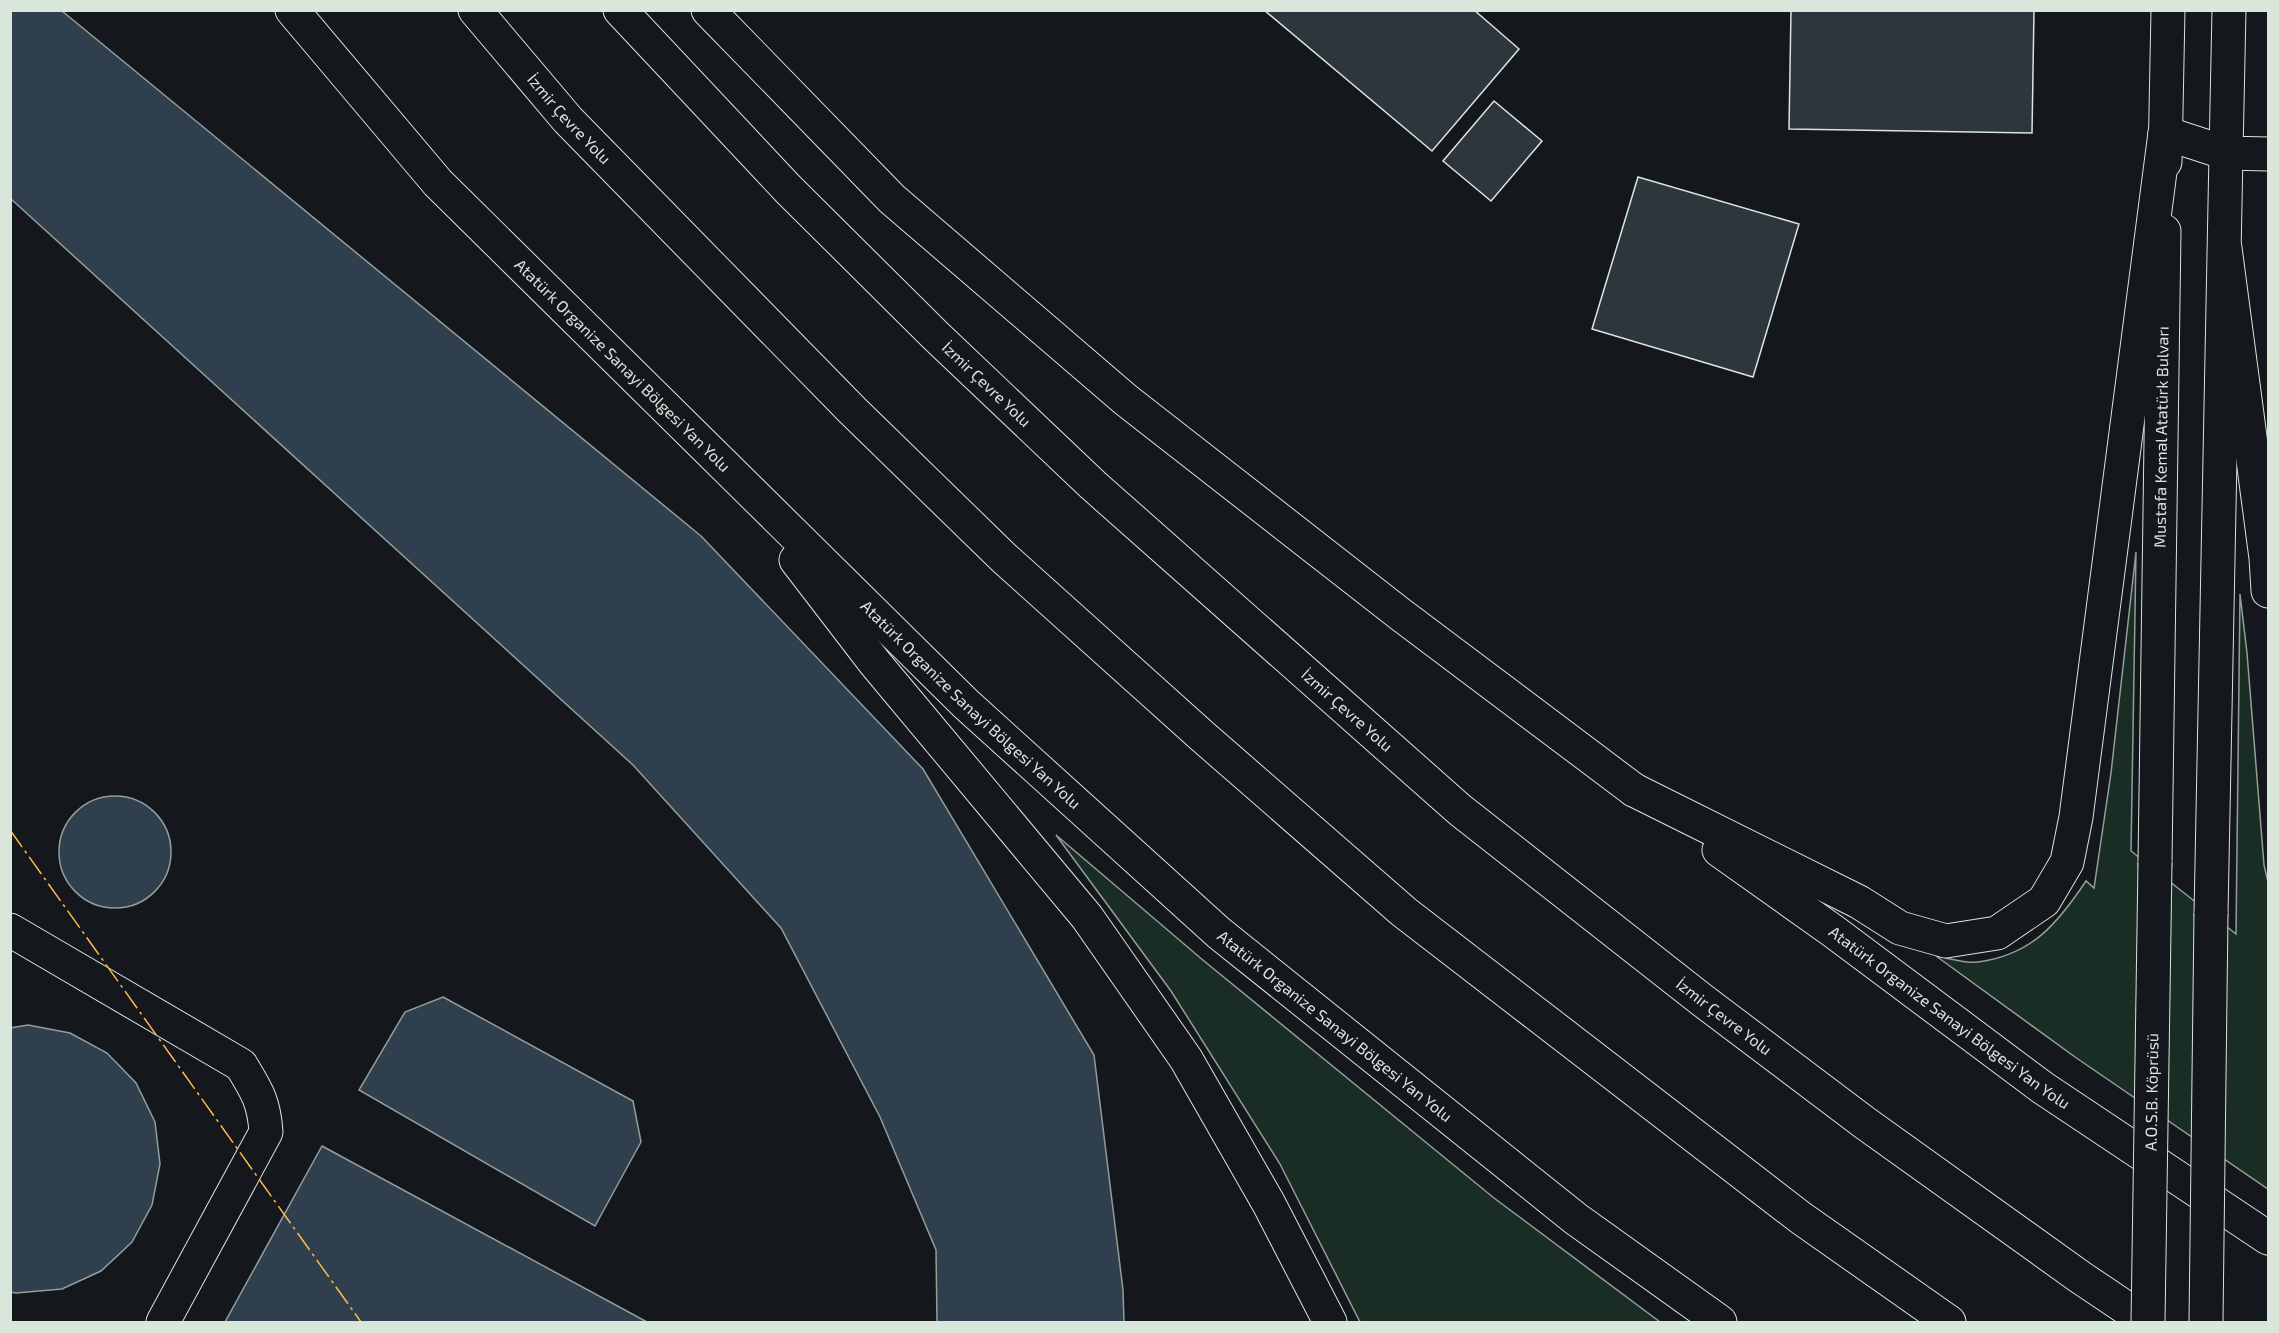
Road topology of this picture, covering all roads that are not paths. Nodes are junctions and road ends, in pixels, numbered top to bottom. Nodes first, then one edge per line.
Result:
1 (292, 10) edge
2 (475, 10) edge
3 (620, 10) edge
4 (708, 10) edge
5 (2169, 10) edge
6 (2229, 10) edge
7 (2165, 133) junction
8 (2226, 153) junction
9 (2268, 154) edge
10 (2225, 248) junction
11 (723, 466) junction
12 (2268, 591) edge
13 (1634, 790) junction
14 (2155, 863) joint
15 (10, 930) edge
16 (2268, 1238) edge
17 (163, 1323) edge
18 (1330, 1323) edge
19 (1720, 1323) edge
20 (1949, 1323) edge
21 (2148, 1323) edge
22 (2206, 1323) edge

1 - 11 main road, Atatürk Organize Sanayi Bölgesi Yan Yolu
2 - 20 main road, İzmir Çevre Yolu
3 - 21 main road, İzmir Çevre Yolu
4 - 13 main road
5 - 7 main road, Mustafa Kemal Atatürk Bulvarı
6 - 8 main road
7 - 8 main road
7 - 13 main road
7 - 14 main road, Mustafa Kemal Atatürk Bulvarı
8 - 9 main road
8 - 10 main road
10 - 12 main road
10 - 22 main road, bridge
11 - 18 main road
11 - 19 main road, Atatürk Organize Sanayi Bölgesi Yan Yolu
13 - 16 main road, Atatürk Organize Sanayi Bölgesi Yan Yolu
14 - 21 main road, A.O.S.B. Köprüsü, bridge
15 - 17 main road

